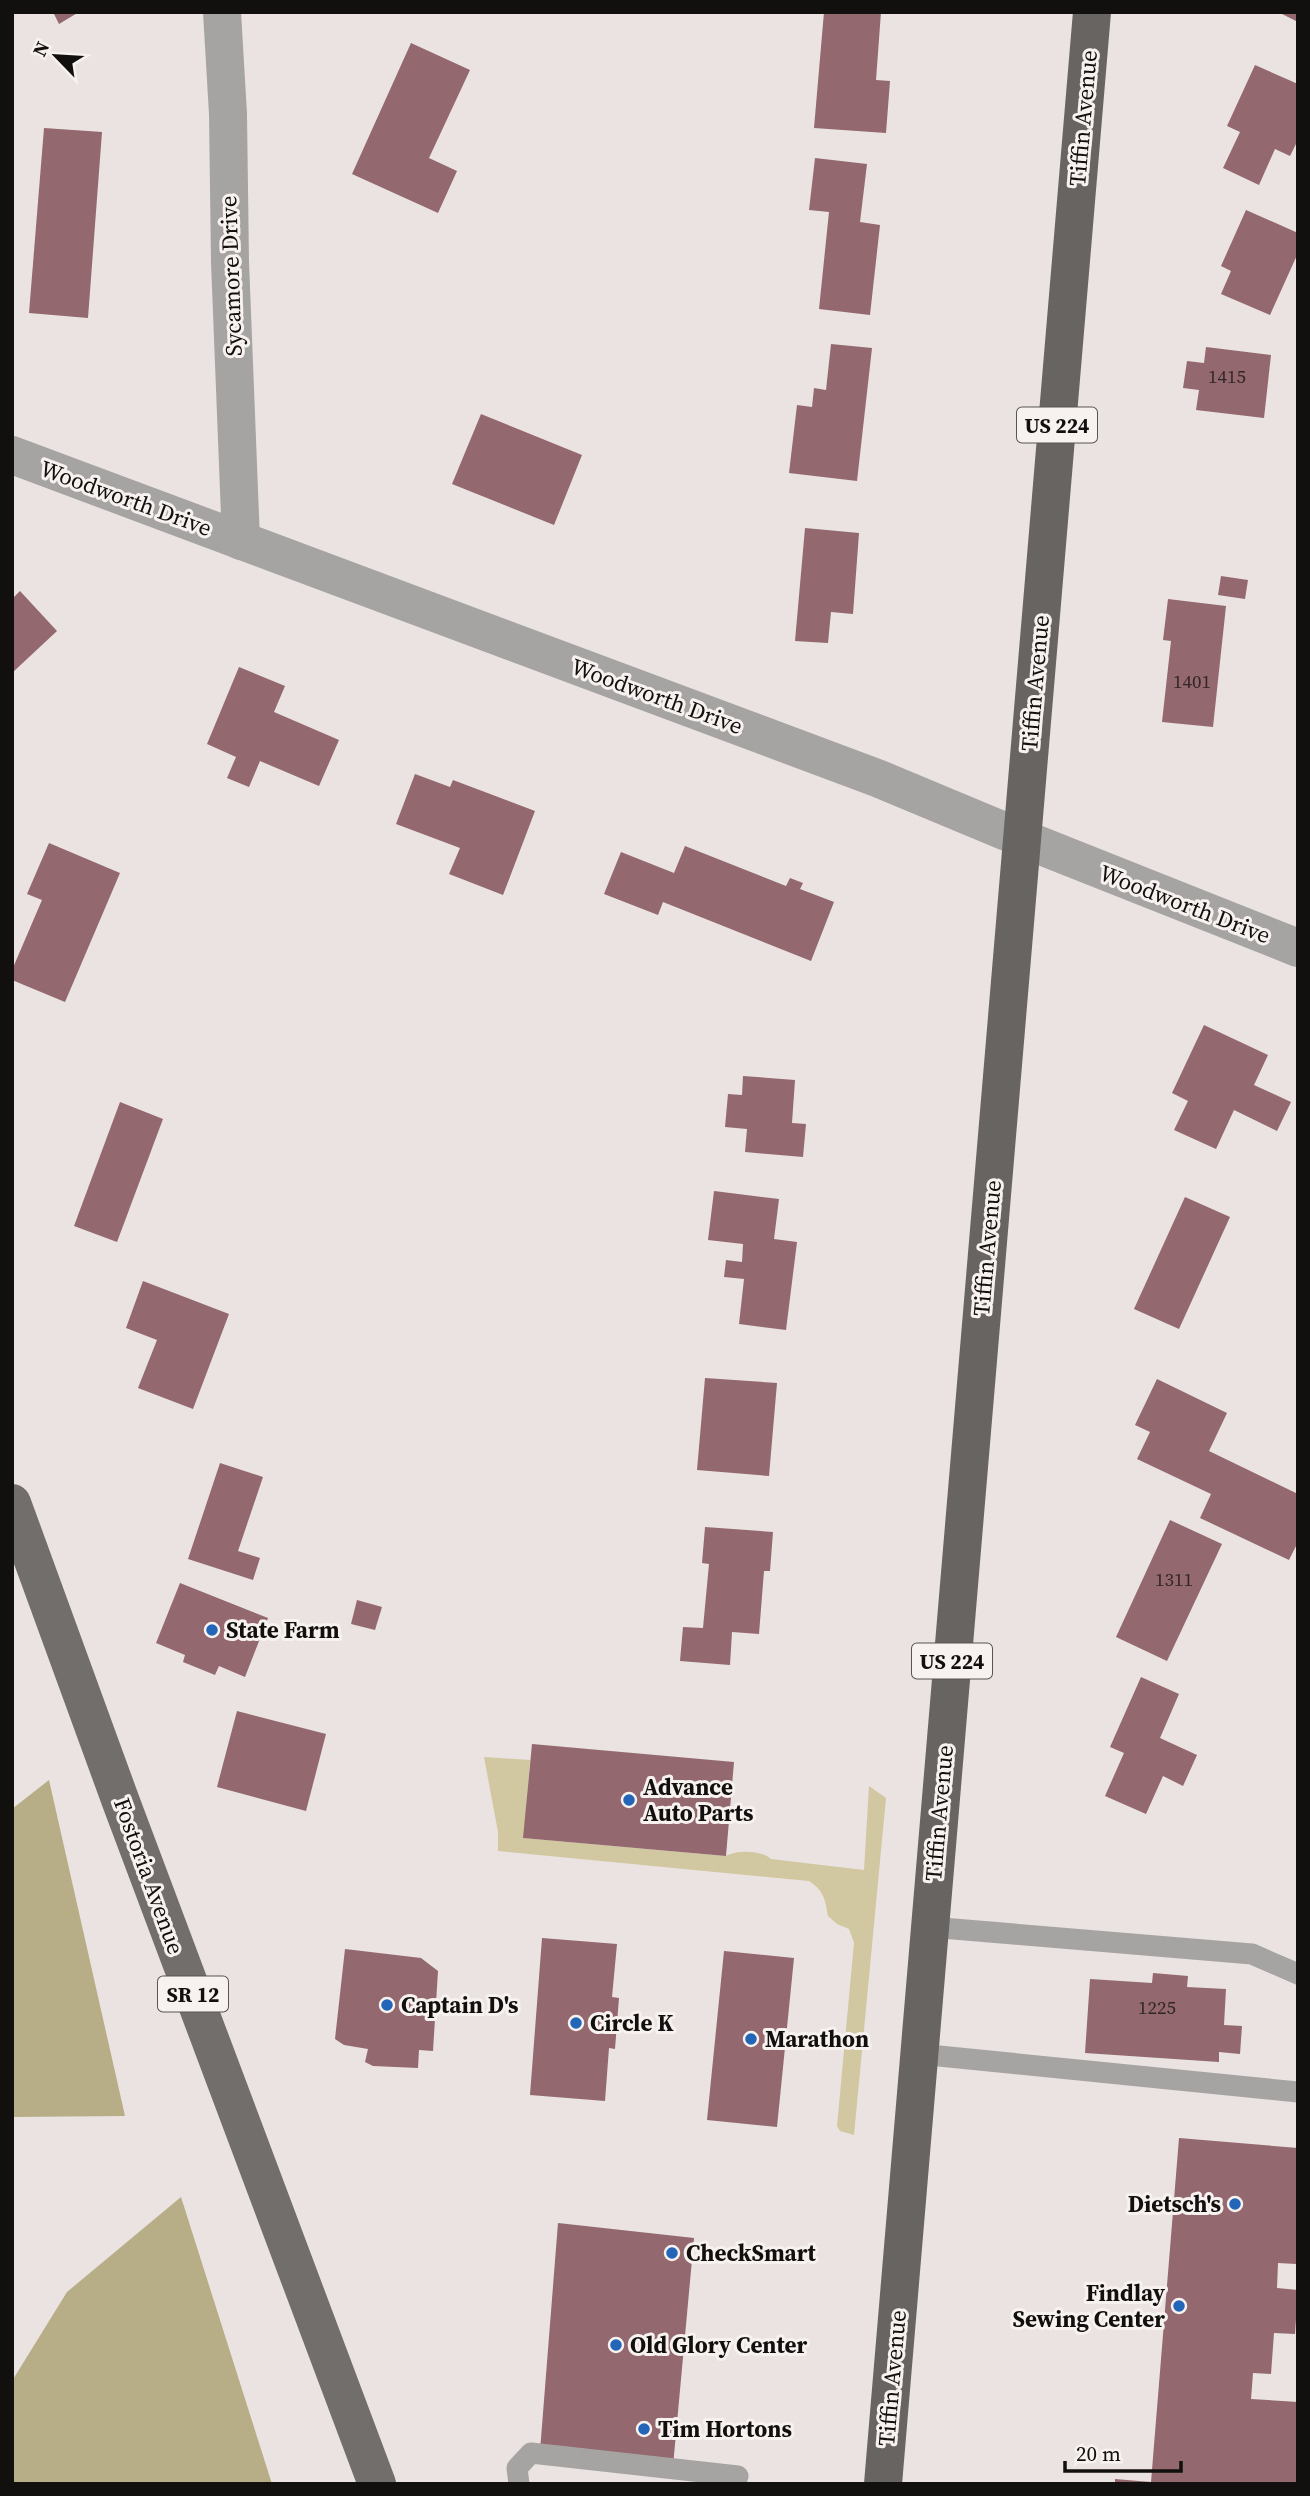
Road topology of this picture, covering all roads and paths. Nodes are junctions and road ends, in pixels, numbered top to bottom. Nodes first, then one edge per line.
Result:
1 (222, 12) edge
2 (1092, 12) edge
3 (12, 455) edge
4 (241, 541) junction
5 (1021, 838) junction
6 (1298, 948) edge
7 (12, 1503) edge
8 (930, 1927) junction
9 (1298, 1974) edge
10 (919, 2054) junction
11 (1298, 2092) edge
12 (377, 2484) edge
13 (519, 2484) edge
14 (734, 2484) edge
15 (883, 2484) edge

1 - 4 street, Sycamore Drive
2 - 5 highway, Tiffin Avenue / US 224
3 - 4 street, Woodworth Drive
4 - 5 street, Woodworth Drive
5 - 6 street, Woodworth Drive
5 - 8 highway, Tiffin Avenue / US 224
7 - 12 main road, Fostoria Avenue / SR 12
8 - 9 lane
8 - 10 highway, Tiffin Avenue / US 224
10 - 11 lane
10 - 15 highway, Tiffin Avenue / US 224
13 - 14 lane

